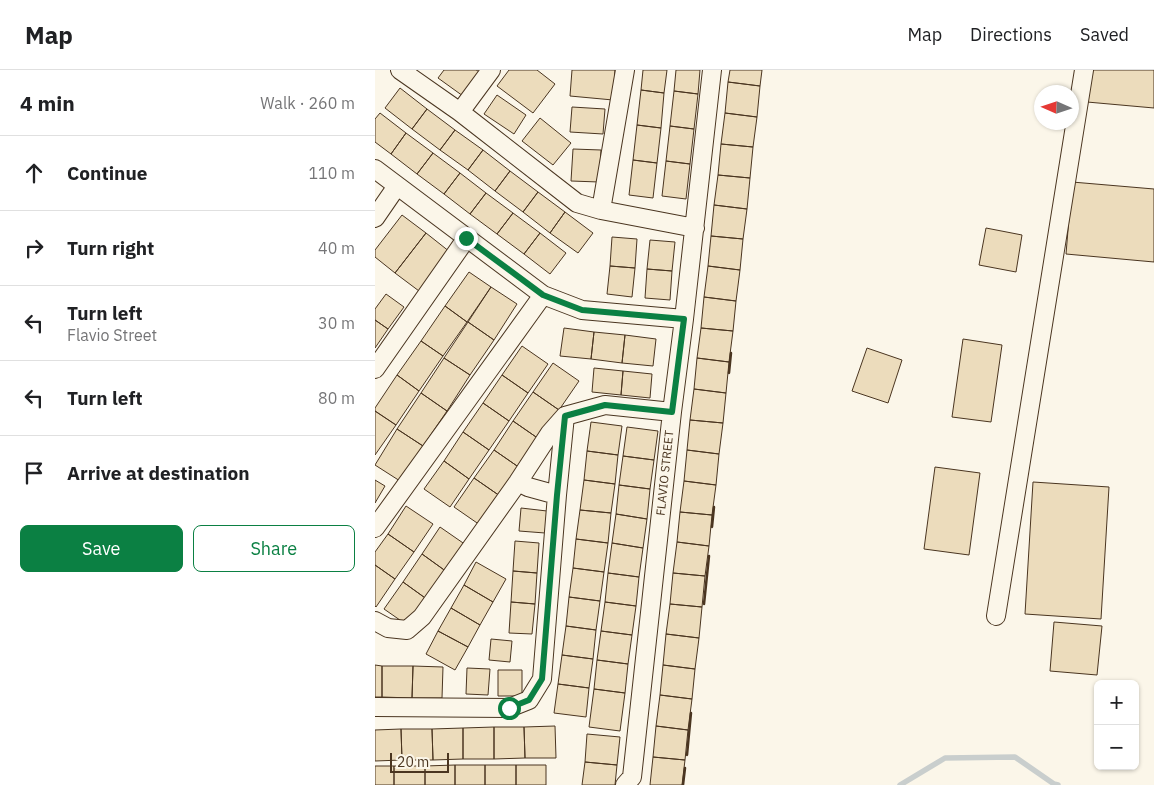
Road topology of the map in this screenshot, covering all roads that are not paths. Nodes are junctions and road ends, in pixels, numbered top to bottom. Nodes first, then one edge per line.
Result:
1 (400, 70) edge
2 (491, 70) edge
3 (625, 70) edge
4 (713, 70) edge
5 (1084, 70) edge
6 (460, 112) junction
7 (375, 169) edge
8 (397, 186) junction
9 (601, 210) junction
10 (375, 218) edge
11 (695, 228) junction
12 (466, 238) junction
13 (543, 295) junction
14 (684, 319) junction
15 (375, 370) edge
16 (672, 412) junction
17 (565, 416) junction
18 (518, 482) junction
19 (557, 495) junction
20 (375, 528) edge
21 (996, 616) dead end
22 (375, 621) edge
23 (375, 707) edge
24 (625, 785) edge

1 - 6 street
2 - 6 street
3 - 9 street
4 - 11 street, FLAVIO STREET
5 - 21 street
6 - 9 street
7 - 8 street
8 - 10 street
8 - 12 street
9 - 11 street
11 - 14 street, FLAVIO STREET
12 - 13 street
12 - 15 street
13 - 14 street
13 - 20 street
14 - 16 street, FLAVIO STREET
16 - 17 street
16 - 24 street, FLAVIO STREET
17 - 18 street
17 - 19 street
18 - 19 street
18 - 22 street
19 - 23 street

